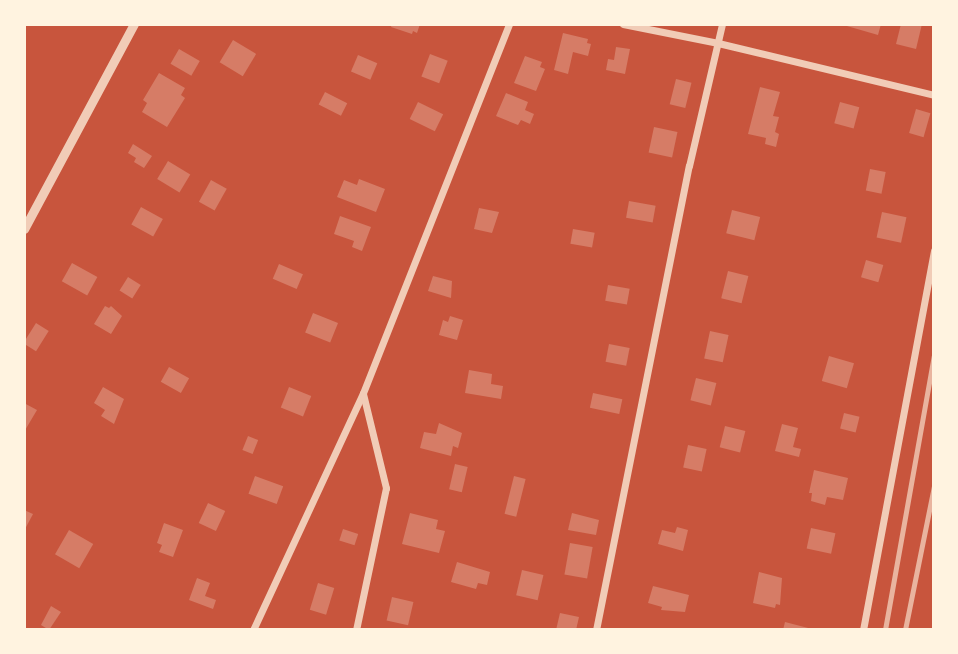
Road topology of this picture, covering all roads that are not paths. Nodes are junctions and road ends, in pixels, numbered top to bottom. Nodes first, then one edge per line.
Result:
1 (134, 24) edge
2 (509, 24) edge
3 (623, 24) edge
4 (722, 24) edge
5 (718, 43) junction
6 (933, 95) edge
7 (24, 229) edge
8 (933, 251) edge
9 (363, 393) junction
10 (253, 629) edge
11 (356, 629) edge
12 (596, 629) edge
13 (863, 629) edge

1 - 7 street
2 - 9 street
3 - 5 street
4 - 5 street
5 - 6 street
5 - 12 street
8 - 13 street
9 - 10 street
9 - 11 street

